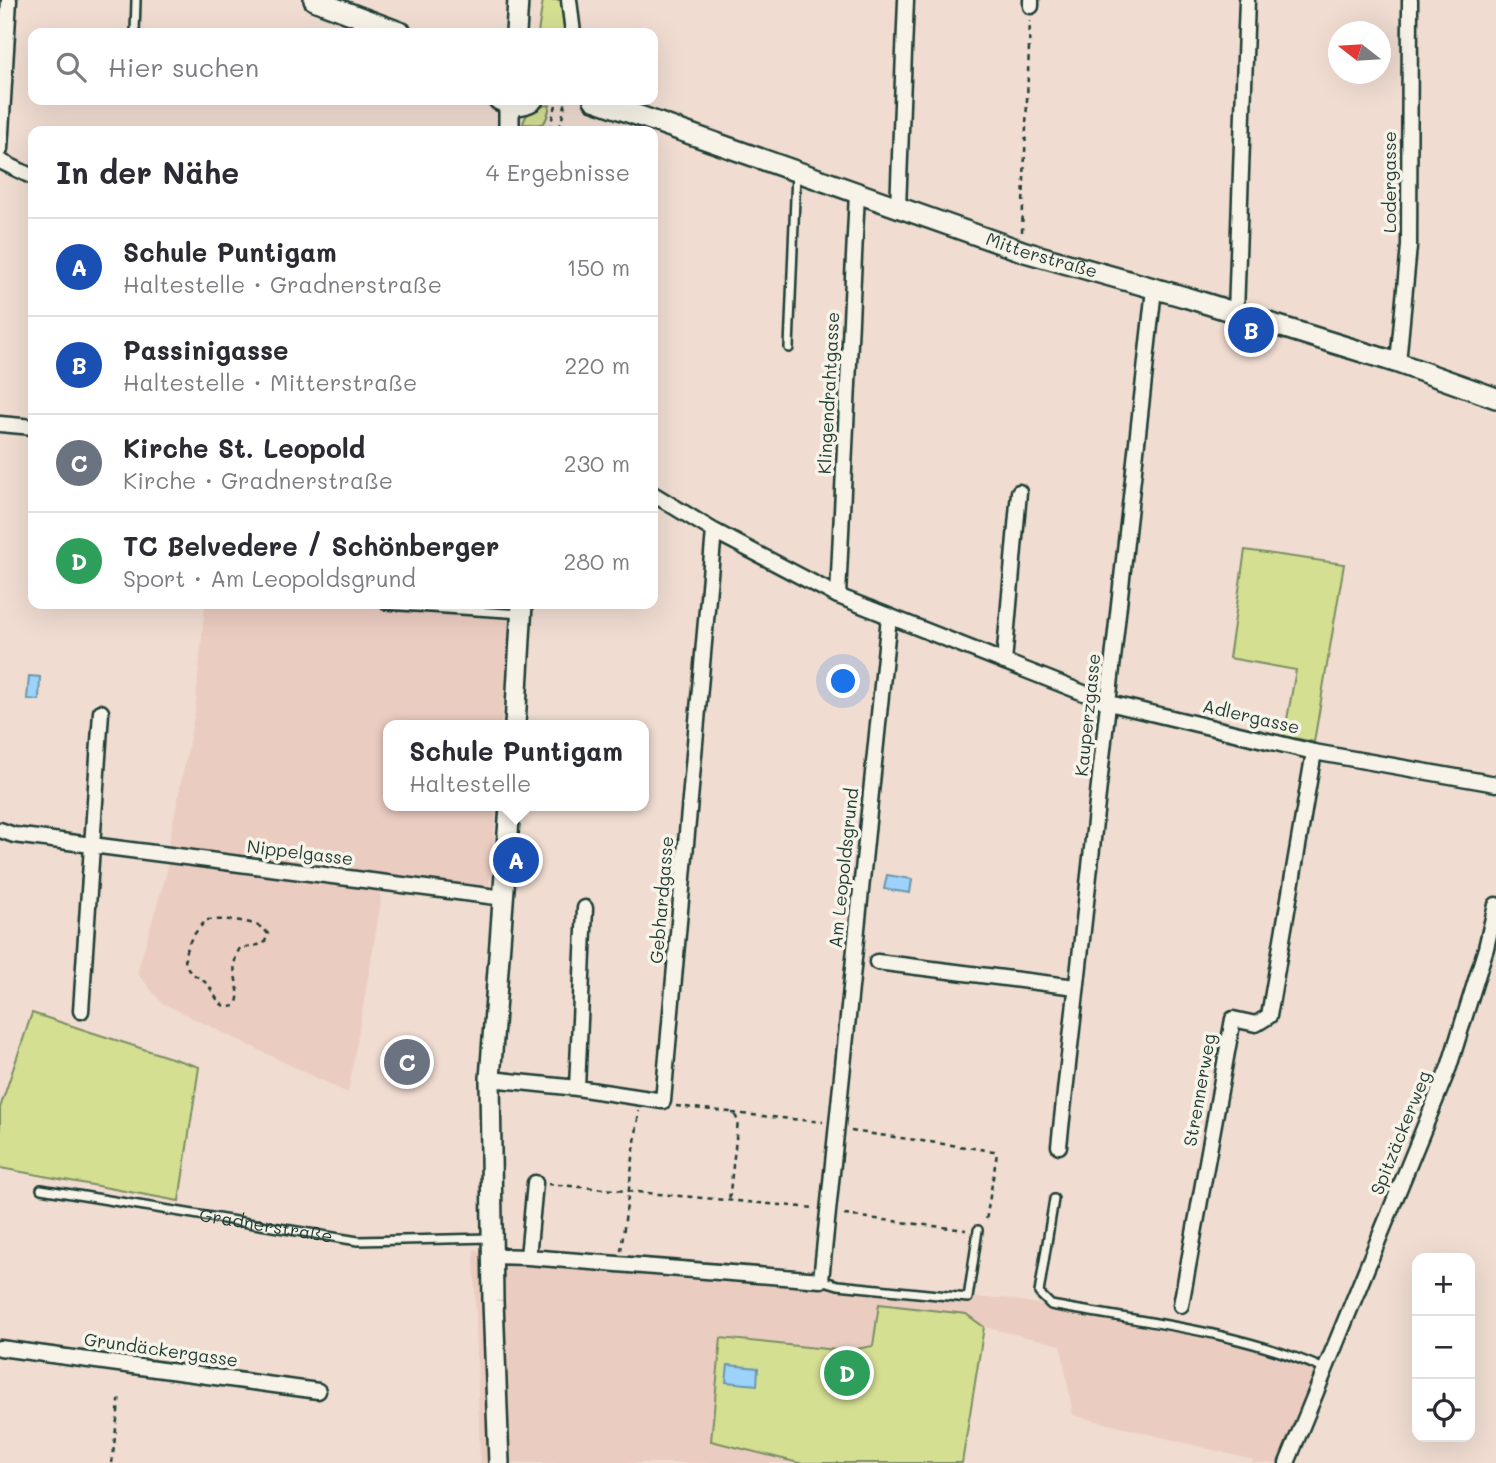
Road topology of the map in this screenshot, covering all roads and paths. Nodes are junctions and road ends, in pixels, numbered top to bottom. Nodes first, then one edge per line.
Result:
1 (9, 0) edge
2 (136, 0) edge
3 (314, 0) edge
4 (569, 0) edge
5 (906, 0) edge
6 (1247, 0) edge
7 (1410, 0) edge
8 (520, 1) edge
9 (1031, 3) edge
10 (135, 28) edge
11 (388, 28) edge
12 (517, 28) edge
13 (572, 28) edge
14 (505, 105) edge
15 (555, 105) dead end
16 (565, 105) edge
17 (608, 105) edge
18 (513, 126) edge
19 (549, 126) edge
20 (562, 126) edge
21 (0, 149) edge
22 (0, 161) edge
23 (796, 172) junction
24 (28, 175) edge
25 (857, 193) junction
26 (898, 208) junction
27 (1021, 238) dead end
28 (1154, 289) junction
29 (1236, 313) junction
30 (789, 348) dead end
31 (1398, 363) junction
32 (1496, 398) edge
33 (0, 424) edge
34 (28, 427) edge
35 (1019, 492) dead end
36 (658, 497) edge
37 (714, 531) junction
38 (838, 596) junction
39 (522, 609) edge
40 (889, 617) junction
41 (1004, 662) junction
42 (1109, 703) junction
43 (101, 712) dead end
44 (514, 720) edge
45 (1314, 752) junction
46 (1496, 784) edge
47 (510, 811) edge
48 (0, 830) edge
49 (91, 845) junction
50 (504, 898) junction
51 (1496, 905) edge
52 (585, 908) dead end
53 (211, 920) joint
54 (877, 962) dead end
55 (1076, 987) junction
56 (81, 1012) dead end
57 (490, 1079) junction
58 (577, 1088) junction
59 (640, 1098) junction
60 (663, 1101) junction
61 (730, 1112) junction
62 (837, 1126) junction
63 (1059, 1146) dead end
64 (535, 1183) joint
65 (41, 1189) dead end
66 (630, 1192) junction
67 (1054, 1199) dead end
68 (729, 1201) junction
69 (829, 1213) junction
70 (978, 1230) junction
71 (493, 1247) junction
72 (528, 1256) junction
73 (620, 1264) junction
74 (821, 1280) junction
75 (1181, 1305) dead end
76 (0, 1348) edge
77 (1325, 1369) junction
78 (318, 1391) dead end
79 (120, 1394) dead end
80 (112, 1463) edge
81 (499, 1463) edge
82 (1287, 1463) edge

1 - 21 street
2 - 10 lane
3 - 11 main road
4 - 13 street
5 - 26 street
6 - 29 street
7 - 31 street, Lodergasse
8 - 12 main road
9 - 27 path
14 - 18 main road
15 - 19 path
16 - 20 path
17 - 23 main road, Mitterstraße
22 - 24 street
23 - 25 main road, Mitterstraße
23 - 30 lane
25 - 26 main road, Mitterstraße
25 - 38 street, Klingendrahtgasse
26 - 28 main road, Mitterstraße
28 - 29 main road, Mitterstraße
28 - 42 street, Kauperzgasse
29 - 31 main road, Mitterstraße
31 - 32 main road, Mitterstraße
33 - 34 street
35 - 41 street
36 - 37 street, Adlergasse
37 - 38 street, Adlergasse
37 - 60 street, Gebhardgasse
38 - 40 street, Adlergasse
39 - 44 main road
40 - 41 street, Adlergasse
40 - 62 street, Am Leopoldsgrund
41 - 42 street, Adlergasse
42 - 45 street, Adlergasse
42 - 55 street, Kauperzgasse
43 - 49 street
45 - 46 street, Adlergasse
45 - 75 street, Strennerweg
47 - 50 main road
48 - 49 street, Nippelgasse
49 - 50 street, Nippelgasse
49 - 56 street
50 - 57 main road
51 - 77 street, Spitzäckerweg
52 - 58 street
53 - 53 path
54 - 55 street
55 - 63 street, Kauperzgasse
57 - 58 street
57 - 71 main road
58 - 59 street
59 - 60 street
59 - 66 path
60 - 61 path
61 - 62 path
61 - 68 path
62 - 69 street, Am Leopoldsgrund
62 - 70 path
64 - 66 path
64 - 72 street
65 - 71 lane, Gradnerstraße
66 - 68 path
66 - 73 path
67 - 77 lane
68 - 69 path
69 - 70 path
69 - 74 street, Am Leopoldsgrund
70 - 74 lane
71 - 72 street
71 - 81 main road
72 - 73 street
73 - 74 street
76 - 78 street, Grundäckergasse
77 - 82 street, Spitzäckerweg
79 - 80 path

